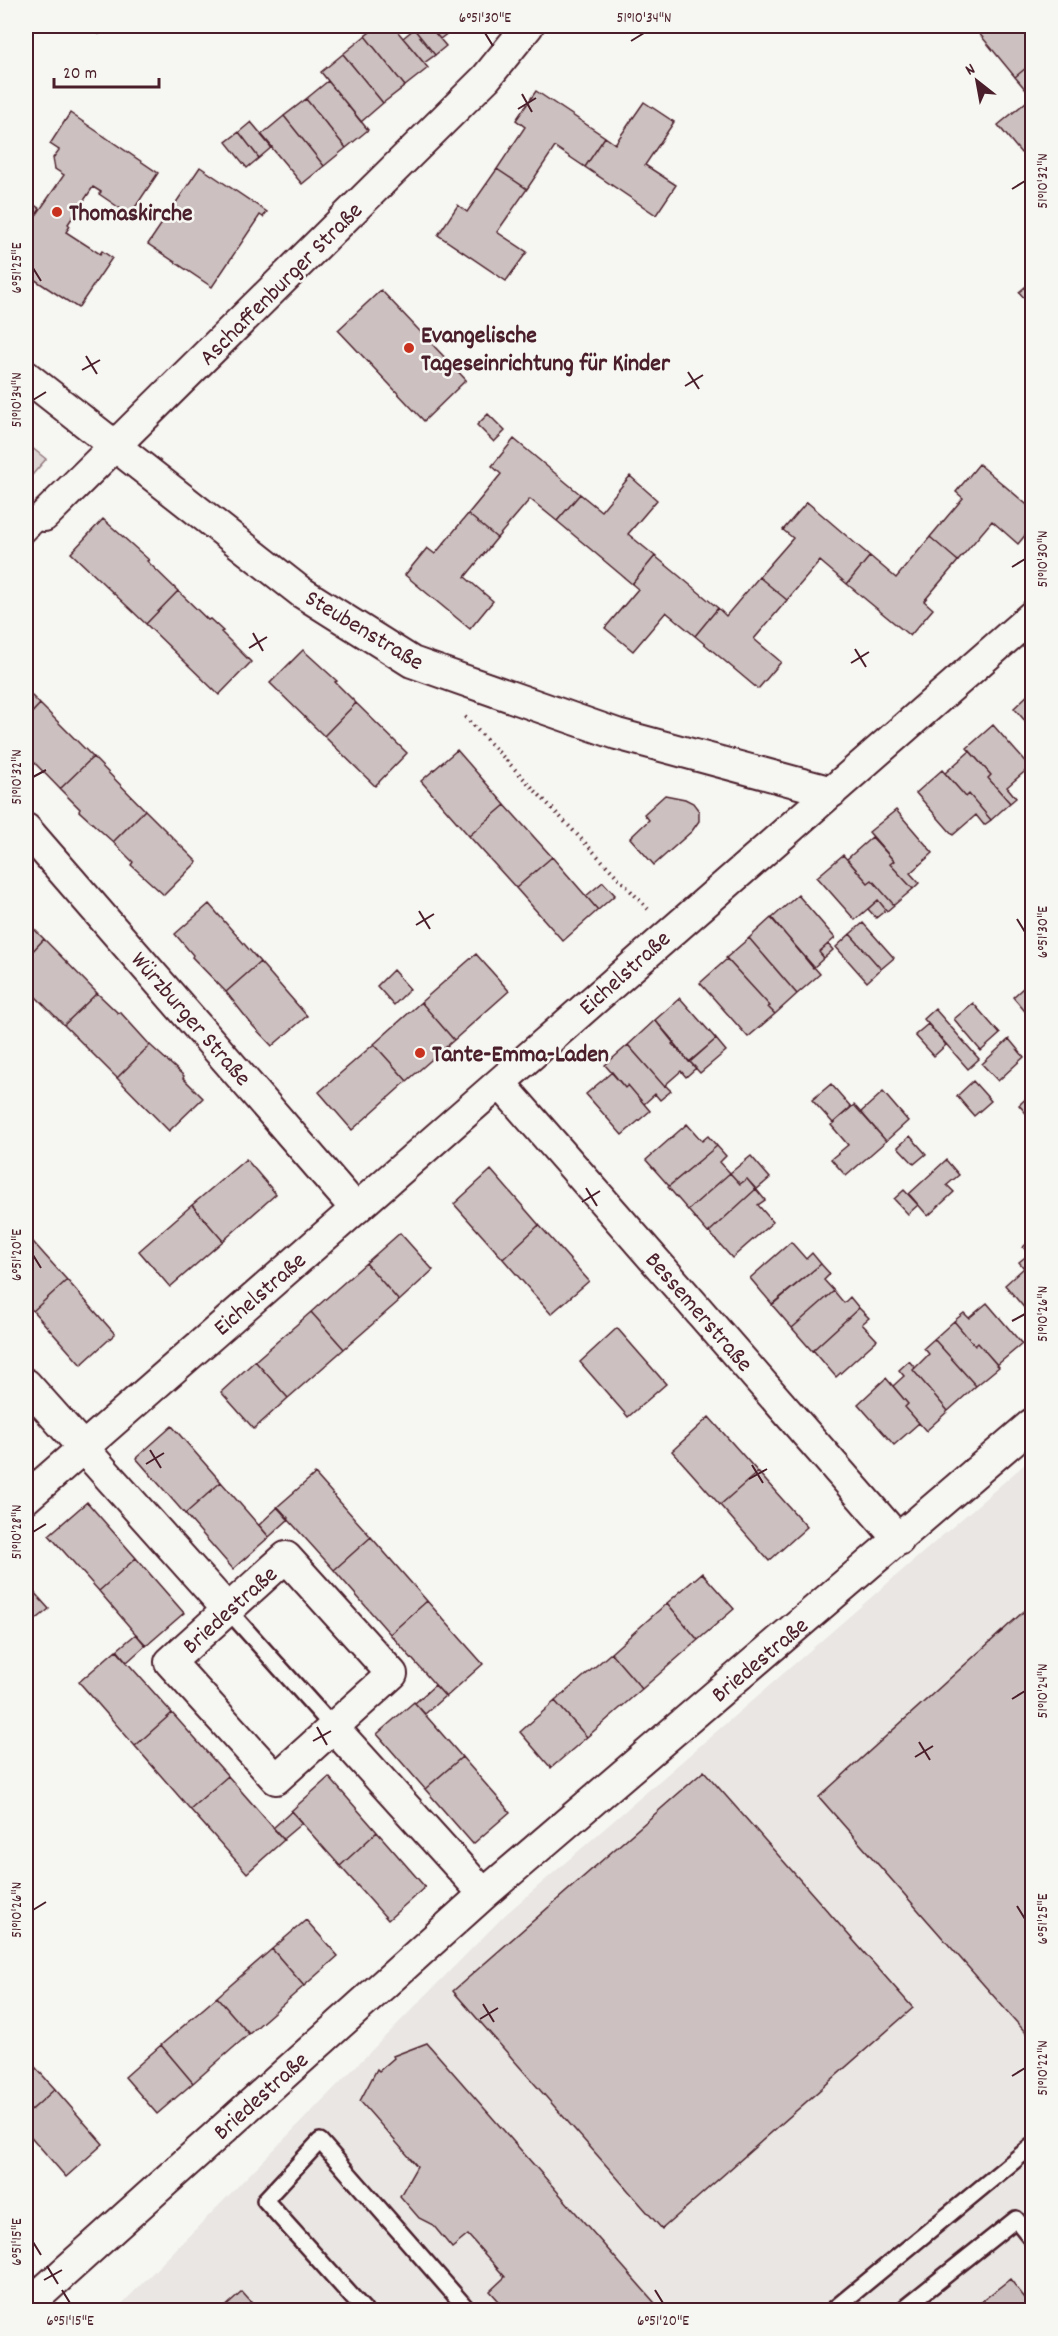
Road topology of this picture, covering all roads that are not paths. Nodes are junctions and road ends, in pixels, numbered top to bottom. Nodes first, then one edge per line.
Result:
1 (528, 26) edge
2 (26, 376) edge
3 (114, 448) junction
4 (35, 525) edge
5 (1032, 616) edge
6 (832, 792) junction
7 (26, 829) edge
8 (500, 1083) junction
9 (356, 1209) junction
10 (26, 1384) edge
11 (1032, 1424) edge
12 (81, 1449) junction
13 (26, 1498) edge
14 (899, 1540) junction
15 (228, 1611) junction
16 (333, 1727) junction
17 (483, 1893) junction
18 (1032, 2146) edge
19 (1032, 2239) edge
20 (35, 2295) edge
21 (364, 2310) edge
22 (468, 2310) edge
23 (832, 2310) edge
24 (902, 2310) edge

1 - 3 street, Aschaffenburger Straße
2 - 3 street, Steubenstraße
3 - 4 street, Aschaffenburger Straße
3 - 6 street, Steubenstraße
5 - 6 street, Eichelstraße
6 - 8 street, Eichelstraße
7 - 9 street, Würzburger Straße
8 - 9 street, Eichelstraße
8 - 14 street, Bessemerstraße
9 - 12 street, Eichelstraße
10 - 12 street
11 - 14 street, Briedestraße
12 - 13 street, Eichelstraße
12 - 15 street
14 - 17 street, Briedestraße
15 - 16 lane
15 - 16 street, Briedestraße
15 - 16 street, Briedestraße
16 - 17 street
17 - 20 street, Briedestraße
18 - 23 lane
19 - 24 lane
21 - 22 lane

